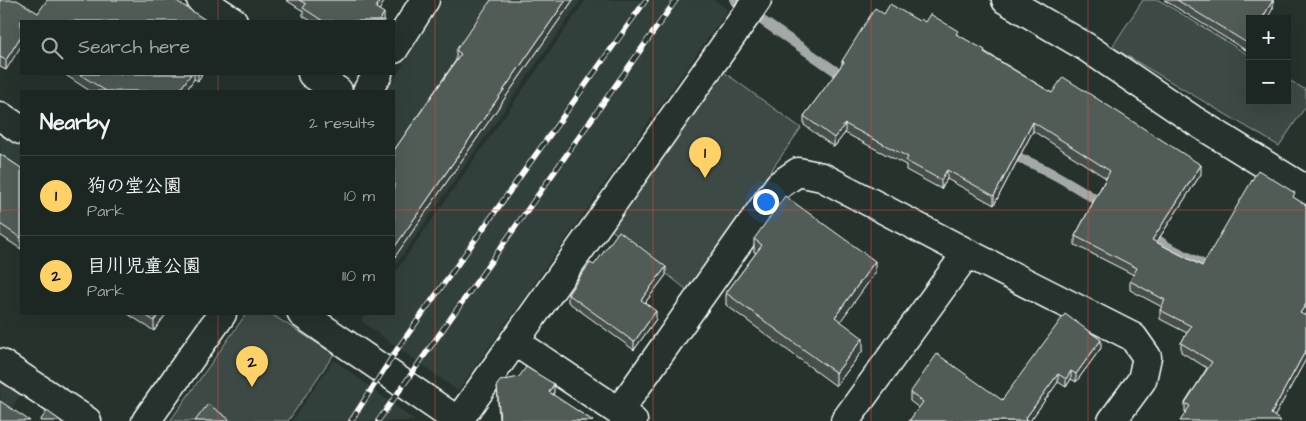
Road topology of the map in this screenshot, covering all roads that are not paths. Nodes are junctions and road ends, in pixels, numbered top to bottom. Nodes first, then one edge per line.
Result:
1 (201, 0) edge
2 (426, 0) edge
3 (757, 0) edge
4 (1006, 0) edge
5 (231, 20) edge
6 (395, 48) edge
7 (314, 75) edge
8 (377, 75) edge
9 (336, 90) edge
10 (368, 90) edge
11 (0, 116) edge
12 (20, 129) edge
13 (1306, 190) edge
14 (967, 253) junction
15 (221, 315) edge
16 (303, 315) edge
17 (514, 341) junction
18 (0, 363) edge
19 (626, 416) edge
20 (87, 421) edge
21 (146, 421) edge
22 (845, 421) edge
23 (1112, 421) edge

1 - 5 street
2 - 6 street
3 - 17 street
4 - 13 street
7 - 9 street
8 - 10 street
11 - 12 street
14 - 19 street
14 - 22 street
14 - 23 street
15 - 21 street
16 - 17 street
17 - 19 street
18 - 20 street

